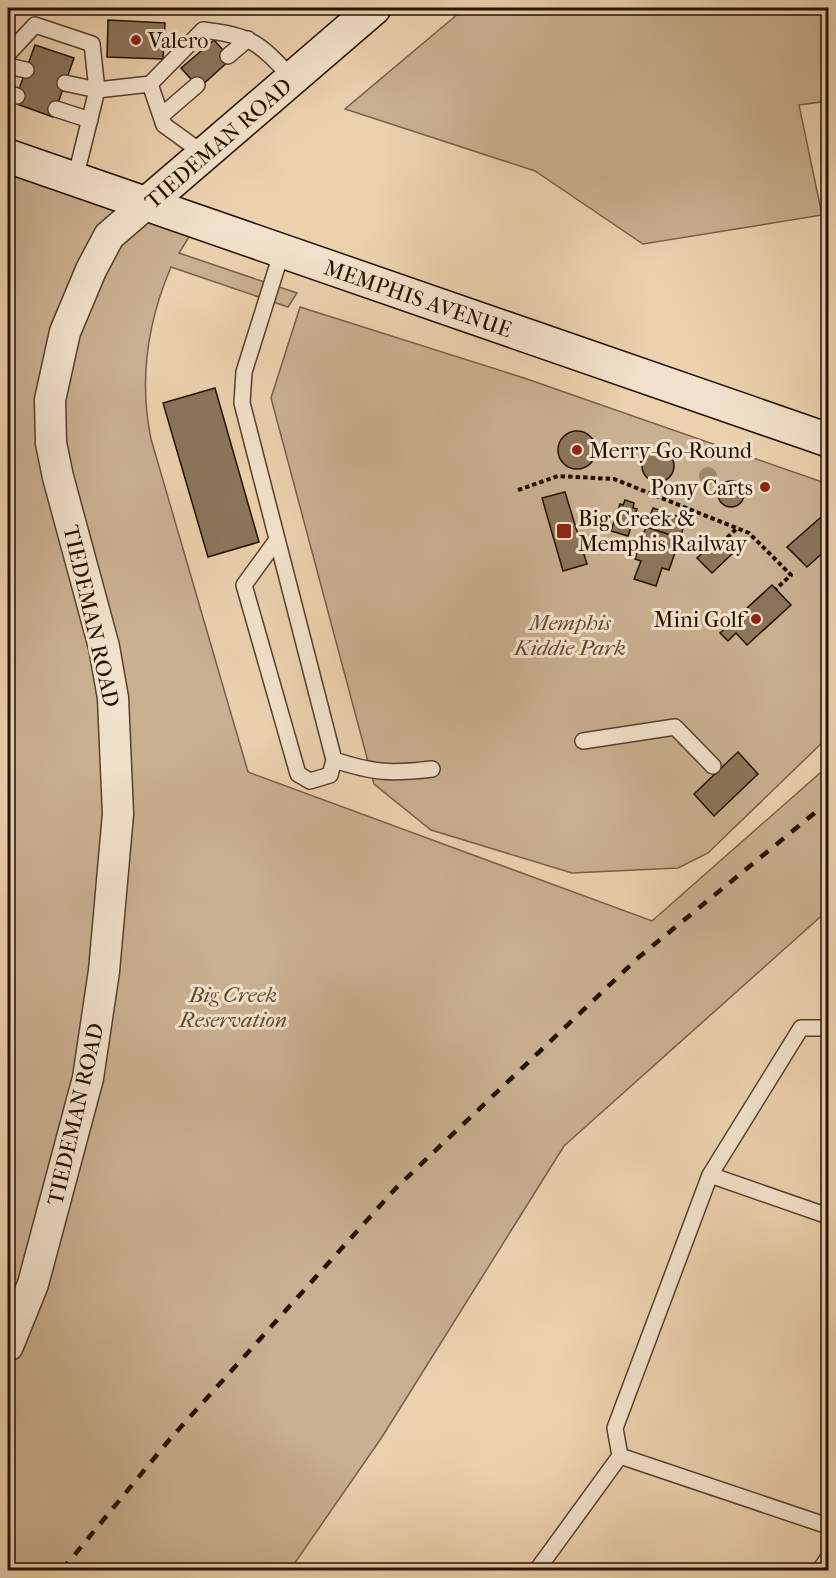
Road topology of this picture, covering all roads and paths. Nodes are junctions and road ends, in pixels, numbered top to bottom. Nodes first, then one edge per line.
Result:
1 (374, 8) edge
2 (248, 39) junction
3 (8, 54) edge
4 (228, 56) dead end
5 (8, 66) edge
6 (26, 70) dead end
7 (292, 78) junction
8 (65, 83) dead end
9 (150, 84) junction
10 (197, 85) dead end
11 (97, 90) junction
12 (56, 109) dead end
13 (161, 116) junction
14 (90, 120) junction
15 (204, 154) junction
16 (8, 156) edge
17 (75, 179) junction
18 (145, 205) junction
19 (282, 251) junction
20 (828, 440) edge
21 (518, 490) dead end
22 (738, 527) junction
23 (276, 541) junction
24 (722, 543) dead end
25 (776, 589) dead end
26 (584, 741) dead end
27 (334, 760) junction
28 (713, 766) dead end
29 (432, 769) dead end
30 (828, 1028) edge
31 (710, 1175) junction
32 (828, 1216) edge
33 (8, 1346) edge
34 (620, 1456) junction
35 (828, 1526) edge
36 (828, 1558) edge
37 (537, 1570) edge
38 (820, 1570) edge

1 - 7 main road, TIEDEMAN ROAD
2 - 4 lane
2 - 7 lane
2 - 9 lane
3 - 11 lane
5 - 6 lane
7 - 15 main road, TIEDEMAN ROAD
8 - 11 lane
9 - 11 lane
9 - 13 lane
10 - 13 lane
11 - 14 lane
12 - 14 lane
13 - 15 lane
14 - 17 lane
15 - 18 main road, TIEDEMAN ROAD
16 - 17 main road, MEMPHIS AVENUE
17 - 18 main road, MEMPHIS AVENUE
18 - 19 main road, MEMPHIS AVENUE
18 - 33 street, TIEDEMAN ROAD
19 - 20 main road, MEMPHIS AVENUE
19 - 23 lane
21 - 22 path
22 - 24 path
22 - 25 path
23 - 27 lane
23 - 27 lane
26 - 28 lane
27 - 29 lane
30 - 31 lane
31 - 32 lane
31 - 34 lane
34 - 35 lane
34 - 37 lane
36 - 38 lane

